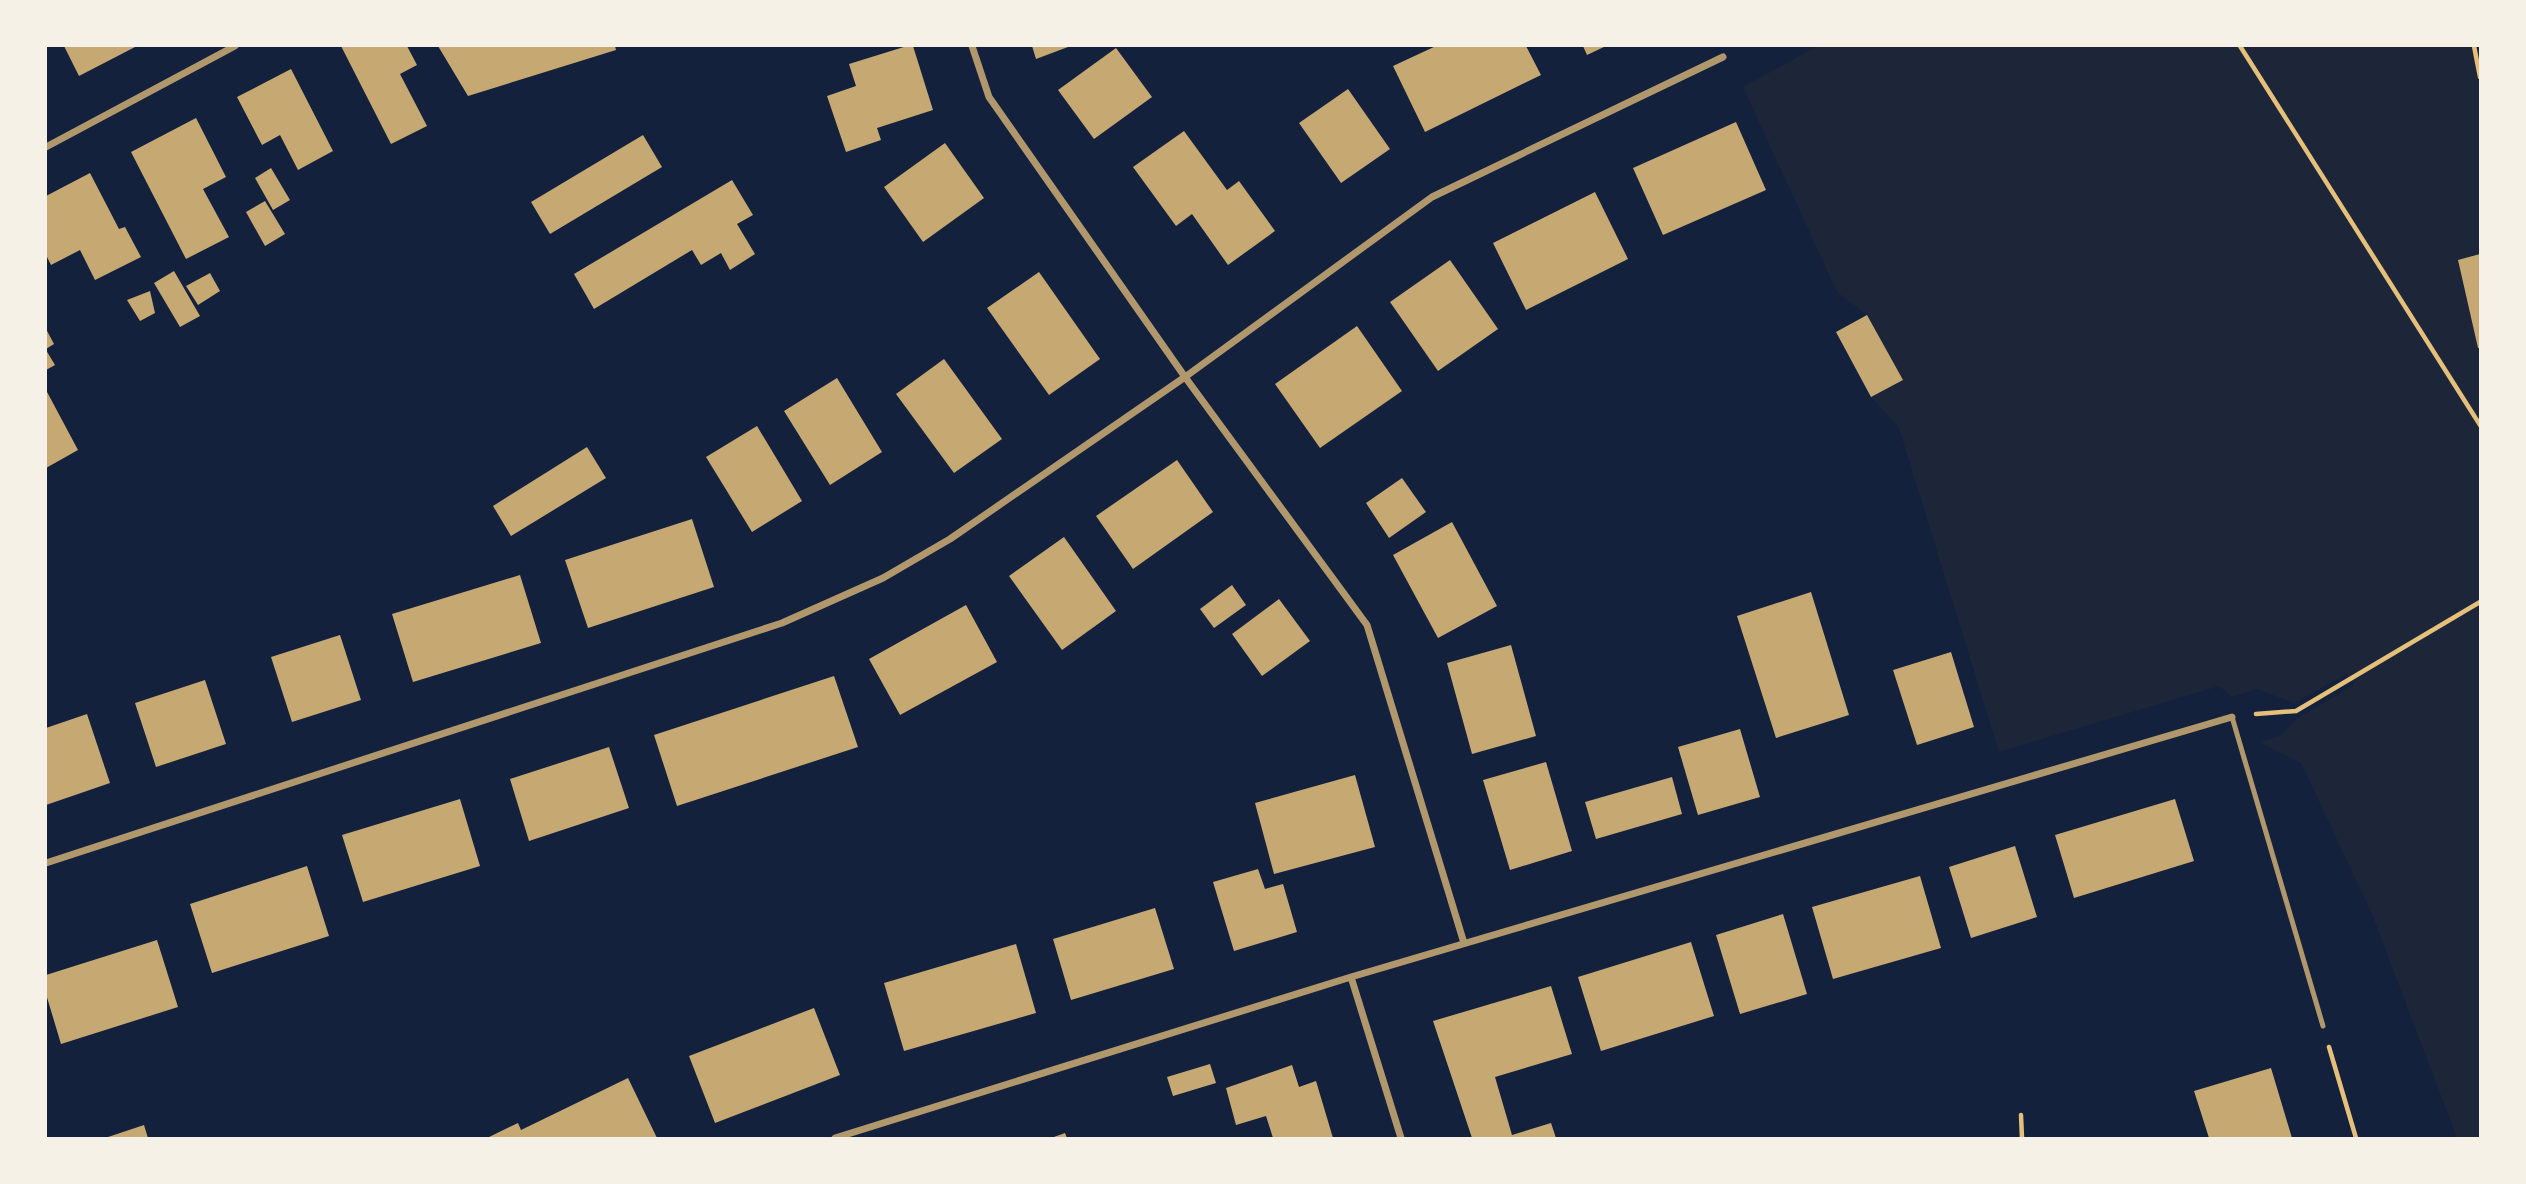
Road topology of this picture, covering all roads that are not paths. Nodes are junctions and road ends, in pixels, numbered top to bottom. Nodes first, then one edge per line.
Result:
1 (235, 46) edge
2 (972, 46) edge
3 (1723, 57) dead end
4 (46, 148) edge
5 (1185, 377) junction
6 (2232, 717) joint
7 (46, 863) edge
8 (1464, 943) junction
9 (1350, 977) junction
10 (2323, 1026) road end
11 (835, 1139) edge
12 (1401, 1139) edge

1 - 4 street
2 - 5 street
3 - 5 street
5 - 7 street
5 - 8 street
6 - 8 street
6 - 10 lane
8 - 9 street
9 - 11 street
9 - 12 street

